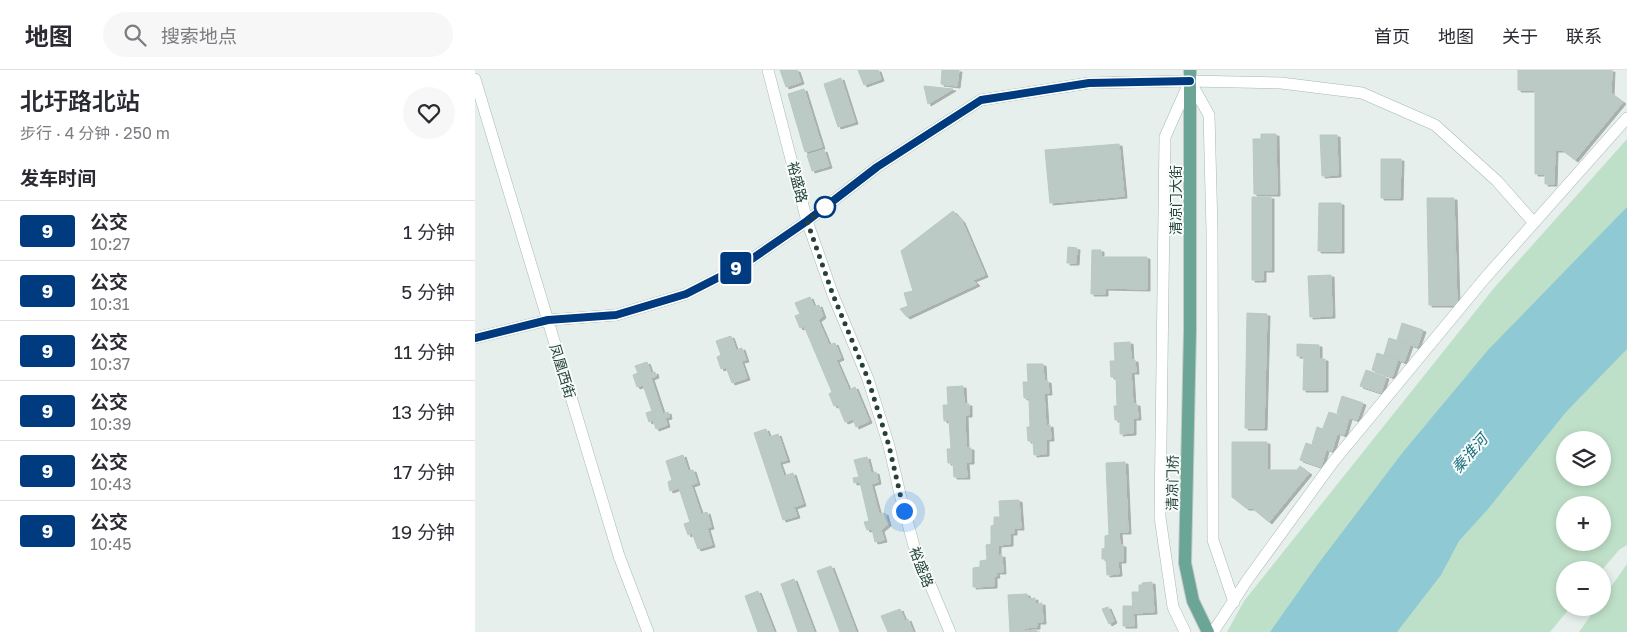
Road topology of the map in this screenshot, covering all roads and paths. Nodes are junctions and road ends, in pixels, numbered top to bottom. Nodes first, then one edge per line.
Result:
1 (768, 70) edge
2 (1190, 76) edge
3 (475, 79) edge
4 (1627, 118) edge
5 (807, 221) junction
6 (1534, 222) junction
7 (548, 320) junction
8 (1190, 330) joint
9 (475, 338) edge
10 (1234, 602) junction
11 (648, 632) edge
12 (950, 632) edge
13 (1185, 632) edge
14 (1208, 632) edge
15 (1213, 632) edge

1 - 5 street, 裕盛路
2 - 5 street
2 - 6 street
2 - 8 main road, 清凉门大街
2 - 10 street
2 - 13 street
3 - 7 street, 凤凰西街
4 - 6 street
5 - 7 street
5 - 12 street, 裕盛路
6 - 10 street
7 - 9 street
7 - 11 street, 凤凰西街
8 - 14 main road, 清凉门桥
10 - 15 street

